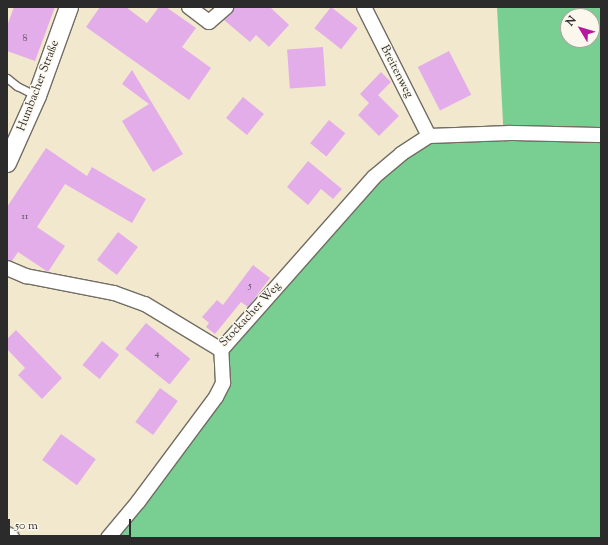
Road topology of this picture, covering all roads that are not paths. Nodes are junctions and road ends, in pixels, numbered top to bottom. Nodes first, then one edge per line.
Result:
1 (69, 7) edge
2 (189, 7) edge
3 (226, 7) edge
4 (364, 7) edge
5 (7, 78) edge
6 (37, 96) junction
7 (601, 135) edge
8 (429, 136) junction
9 (7, 163) edge
10 (7, 268) edge
11 (221, 350) junction
12 (7, 536) edge
13 (10, 538) edge
14 (108, 538) edge

1 - 6 street, Humbacher Straße
2 - 3 street
4 - 8 street, Breitenweg
5 - 6 lane
6 - 9 street, Humbacher Straße
7 - 8 street
8 - 11 street, Stockacher Weg
10 - 11 street, Stockacher Weg
11 - 14 street
12 - 13 street

